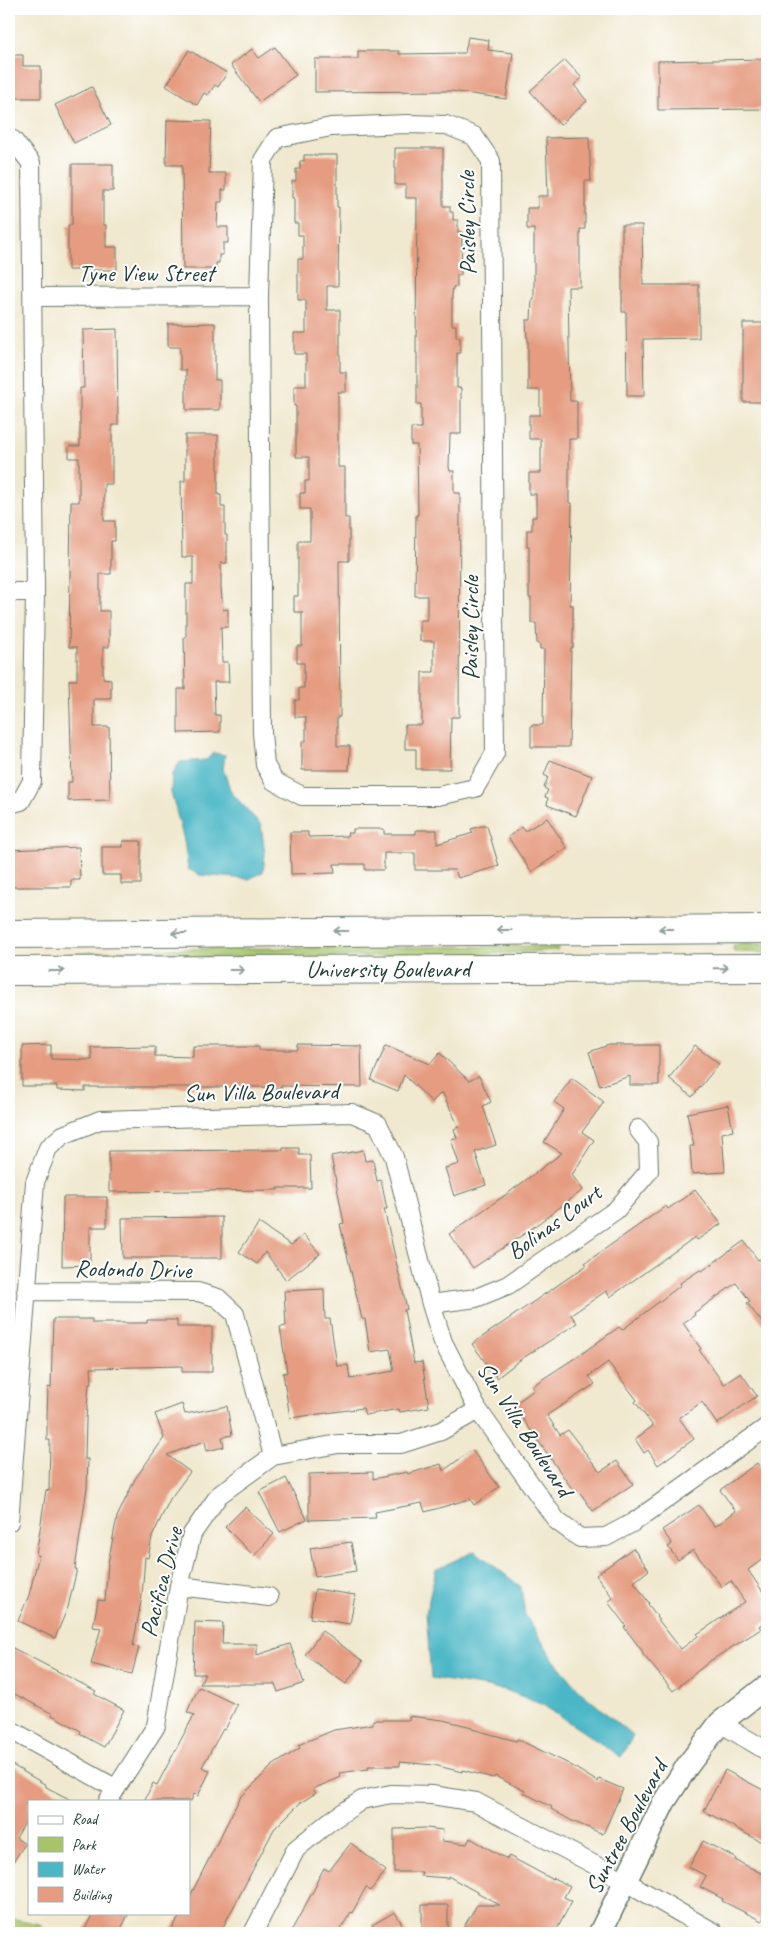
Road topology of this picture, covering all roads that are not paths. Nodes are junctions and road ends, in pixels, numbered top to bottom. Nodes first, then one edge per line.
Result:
1 (9, 140) edge
2 (259, 296) junction
3 (33, 297) junction
4 (9, 592) edge
5 (35, 592) junction
6 (9, 804) edge
7 (697, 929) junction
8 (767, 929) edge
9 (9, 934) edge
10 (497, 968) junction
11 (767, 968) edge
12 (9, 972) edge
13 (638, 1129) dead end
14 (26, 1291) junction
15 (431, 1304) junction
16 (478, 1410) junction
17 (767, 1427) edge
18 (273, 1456) junction
19 (9, 1522) edge
20 (179, 1586) junction
21 (268, 1596) dead end
22 (767, 1686) edge
23 (720, 1723) junction
24 (9, 1730) edge
25 (767, 1751) edge
26 (111, 1794) edge
27 (626, 1881) junction
28 (253, 1933) edge
29 (600, 1933) edge
30 (715, 1933) edge

1 - 3 street
2 - 2 street, Paisley Circle
2 - 3 street, Tyne View Street
3 - 5 street
4 - 5 street
5 - 6 street
7 - 8 main road, University Boulevard
7 -> 9 main road, University Boulevard
7 - 10 main road
10 -> 11 main road, University Boulevard
12 -> 10 main road, University Boulevard
13 - 15 street, Bolinas Court
14 - 15 street, Sun Villa Boulevard
14 - 18 street, Rodondo Drive
14 - 19 street, Sun Villa Boulevard
15 - 16 street, Sun Villa Boulevard
16 - 17 street, Sun Villa Boulevard
16 - 18 street, Pacifica Drive
18 - 20 street, Pacifica Drive
20 - 21 street
20 - 26 street, Pacifica Drive
22 - 23 street, Suntree Boulevard
23 - 25 street
23 - 27 street, Suntree Boulevard
24 - 26 street
27 - 28 street
27 - 29 street, Suntree Boulevard
27 - 30 street

